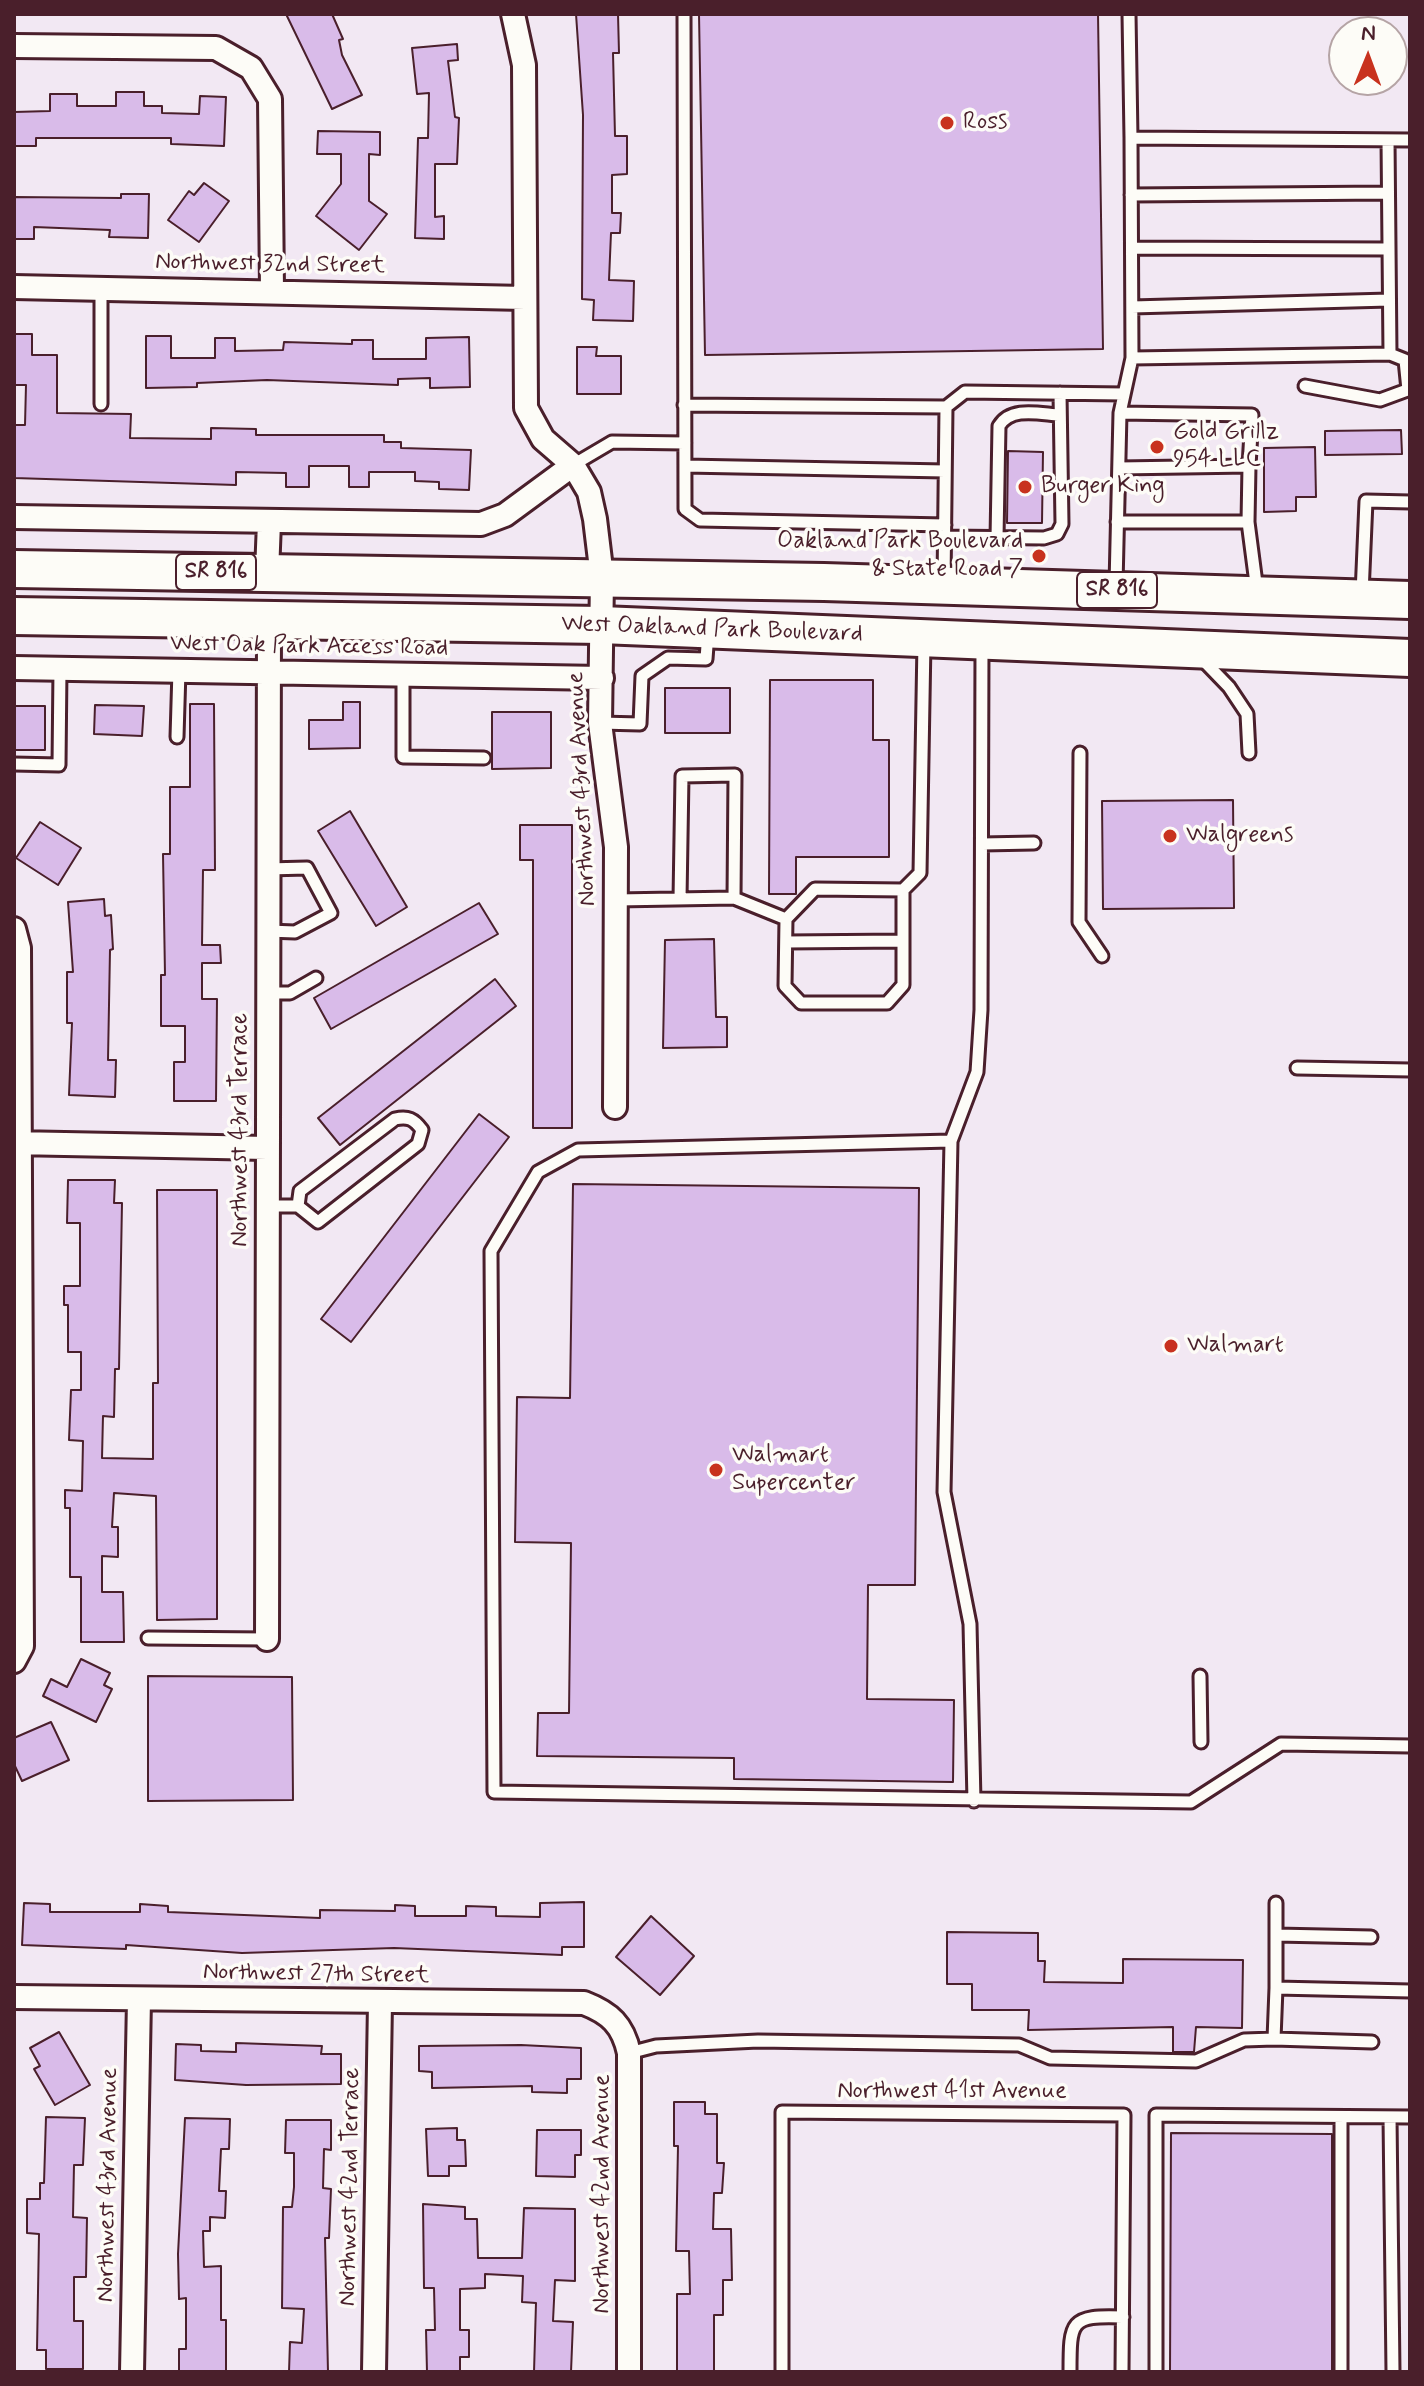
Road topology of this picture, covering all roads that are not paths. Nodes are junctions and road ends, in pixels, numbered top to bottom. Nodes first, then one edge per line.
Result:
1 (513, 14) edge
2 (684, 14) edge
3 (1129, 14) edge
4 (14, 46) edge
5 (1131, 138) junction
6 (1388, 140) junction
7 (1410, 140) edge
8 (1387, 193) junction
9 (1131, 195) junction
10 (1132, 248) junction
11 (1388, 249) junction
12 (14, 287) edge
13 (101, 288) junction
14 (272, 290) junction
15 (525, 298) junction
16 (1389, 300) junction
17 (1132, 307) junction
18 (1390, 354) junction
19 (1132, 358) junction
20 (1305, 386) dead end
21 (1409, 390) edge
22 (1060, 393) junction
23 (1124, 394) junction
24 (101, 404) dead end
25 (684, 405) junction
26 (946, 407) junction
27 (1120, 413) junction
28 (1060, 415) junction
29 (685, 443) junction
30 (573, 465) junction
31 (685, 466) junction
32 (1249, 466) junction
33 (1119, 468) junction
34 (945, 471) junction
35 (1410, 502) edge
36 (14, 517) edge
37 (269, 522) junction
38 (1117, 522) junction
39 (1248, 522) junction
40 (945, 531) junction
41 (997, 538) junction
42 (14, 569) edge
43 (267, 573) junction
44 (602, 577) junction
45 (944, 584) junction
46 (1116, 590) junction
47 (1257, 596) junction
48 (1362, 598) junction
49 (1410, 600) edge
50 (14, 616) edge
51 (269, 620) junction
52 (601, 625) junction
53 (708, 629) junction
54 (924, 639) junction
55 (982, 642) junction
56 (1194, 650) junction
57 (1410, 658) edge
58 (14, 668) edge
59 (60, 669) junction
60 (179, 670) junction
61 (268, 671) junction
62 (403, 674) junction
63 (602, 678) junction
64 (600, 723) junction
65 (177, 737) dead end
66 (1080, 753) dead end
67 (1249, 753) dead end
68 (484, 758) dead end
69 (14, 764) edge
70 (1034, 843) dead end
71 (982, 844) junction
72 (267, 869) junction
73 (903, 890) junction
74 (734, 898) junction
75 (680, 899) junction
76 (616, 900) junction
77 (786, 919) junction
78 (14, 929) edge
79 (268, 931) junction
80 (903, 941) junction
81 (786, 942) junction
82 (1102, 956) dead end
83 (316, 978) dead end
84 (267, 993) junction
85 (1297, 1068) dead end
86 (1410, 1070) edge
87 (615, 1107) dead end
88 (951, 1141) junction
89 (18, 1143) edge
90 (267, 1148) junction
91 (267, 1206) junction
92 (298, 1206) junction
93 (148, 1638) dead end
94 (267, 1639) joint
95 (14, 1661) edge
96 (1200, 1676) dead end
97 (1201, 1742) dead end
98 (1410, 1746) edge
99 (974, 1801) junction
100 (1276, 1903) dead end
101 (1276, 1935) junction
102 (1371, 1937) dead end
103 (1276, 1988) junction
104 (1410, 1991) edge
105 (14, 1997) edge
106 (139, 1999) junction
107 (380, 2002) junction
108 (614, 2019) joint
109 (1274, 2039) junction
110 (1372, 2042) dead end
111 (629, 2053) junction
112 (1341, 2117) junction
113 (1390, 2117) junction
114 (1410, 2117) edge
115 (1123, 2317) junction
116 (132, 2372) edge
117 (374, 2372) edge
118 (629, 2372) edge
119 (782, 2372) edge
120 (1070, 2372) edge
121 (1122, 2372) edge
122 (1156, 2372) edge
123 (1341, 2372) edge
124 (1393, 2372) edge

1 - 15 street, Northwest 43rd Avenue
2 - 25 lane
3 - 5 lane
4 - 14 street
5 - 6 lane
5 - 9 lane
6 - 7 lane
6 - 8 lane
8 - 9 lane
8 - 11 lane
9 - 10 lane
10 - 11 lane
10 - 17 lane
11 - 16 lane
12 - 13 street, Northwest 32nd Street
13 - 14 street, Northwest 32nd Street
13 - 24 lane
14 - 15 street, Northwest 32nd Street
15 - 30 street, Northwest 43rd Avenue
16 - 17 lane
16 - 18 lane
17 - 19 lane
18 - 19 lane
18 - 21 lane
19 - 23 lane
20 - 21 lane
22 - 23 lane
22 - 26 lane
22 - 28 lane
23 - 27 lane
25 - 26 lane
25 - 29 lane
26 - 34 lane
27 - 32 lane
27 - 33 lane
28 - 41 lane
28 - 41 lane
29 - 30 lane
29 - 31 lane
30 - 37 street
30 - 44 street, Northwest 43rd Avenue
31 - 34 lane
31 - 40 lane
32 - 33 lane
32 - 39 lane
33 - 38 lane
34 - 40 lane
35 - 48 lane
36 - 37 street
37 - 43 street
38 - 39 lane
38 - 46 lane
39 - 47 lane
40 - 41 lane
40 - 45 lane
42 - 43 main road, West Oakland Park Boulevard / SR 816
43 - 44 main road, West Oakland Park Boulevard / SR 816
44 - 45 main road, West Oakland Park Boulevard / SR 816
44 - 52 street, Northwest 43rd Avenue
45 - 46 main road, West Oakland Park Boulevard / SR 816
46 - 47 main road, West Oakland Park Boulevard / SR 816
47 - 48 main road, West Oakland Park Boulevard / SR 816
48 - 49 main road, West Oakland Park Boulevard / SR 816
50 - 51 main road, West Oakland Park Boulevard / SR 816
51 - 52 main road, West Oakland Park Boulevard / SR 816
51 - 61 street, Northwest 43rd Terrace
52 - 53 main road, West Oakland Park Boulevard / SR 816
52 - 63 street, Northwest 43rd Avenue
53 - 54 main road, West Oakland Park Boulevard / SR 816
53 - 64 lane
54 - 55 main road, West Oakland Park Boulevard / SR 816
54 - 73 lane
55 - 56 main road, West Oakland Park Boulevard / SR 816
55 - 71 lane
56 - 57 main road, West Oakland Park Boulevard / SR 816
56 - 67 lane
58 - 59 street, West Oak Park Access Road
59 - 60 street, West Oak Park Access Road
59 - 69 lane
60 - 61 street, West Oak Park Access Road
60 - 65 lane
61 - 62 street, West Oak Park Access Road
61 - 72 street, Northwest 43rd Terrace
62 - 63 street, West Oak Park Access Road
62 - 68 lane
63 - 64 street, Northwest 43rd Avenue
64 - 76 street, Northwest 43rd Avenue
66 - 82 lane
70 - 71 lane
71 - 88 lane
72 - 79 street, Northwest 43rd Terrace
72 - 79 lane
73 - 77 lane
73 - 80 lane
74 - 75 lane
74 - 75 lane
74 - 77 lane
75 - 76 lane
76 - 87 street, Northwest 43rd Avenue
77 - 81 lane
78 - 89 street
79 - 84 street, Northwest 43rd Terrace
80 - 81 lane
80 - 81 lane
83 - 84 lane
84 - 90 street, Northwest 43rd Terrace
85 - 86 lane
88 - 99 lane
88 - 99 lane
89 - 90 street
89 - 95 street
90 - 91 street, Northwest 43rd Terrace
91 - 92 lane
91 - 94 street, Northwest 43rd Terrace
92 - 92 lane
93 - 94 lane
96 - 97 lane
98 - 99 lane
100 - 101 lane
101 - 102 lane
101 - 103 lane
103 - 104 lane
103 - 109 lane
105 - 106 street, Northwest 27th Street
106 - 107 street, Northwest 27th Street
106 - 116 street, Northwest 43rd Avenue
107 - 108 street, Northwest 27th Street
107 - 117 street, Northwest 42nd Terrace
108 - 111 street, Northwest 42nd Avenue
109 - 110 lane
109 - 111 lane
111 - 118 street, Northwest 42nd Avenue
112 - 113 lane
112 - 122 lane
112 - 123 lane
113 - 114 lane
113 - 124 lane
115 - 119 lane, Northwest 41st Avenue
115 - 120 lane
115 - 121 lane, Northwest 41st Avenue

